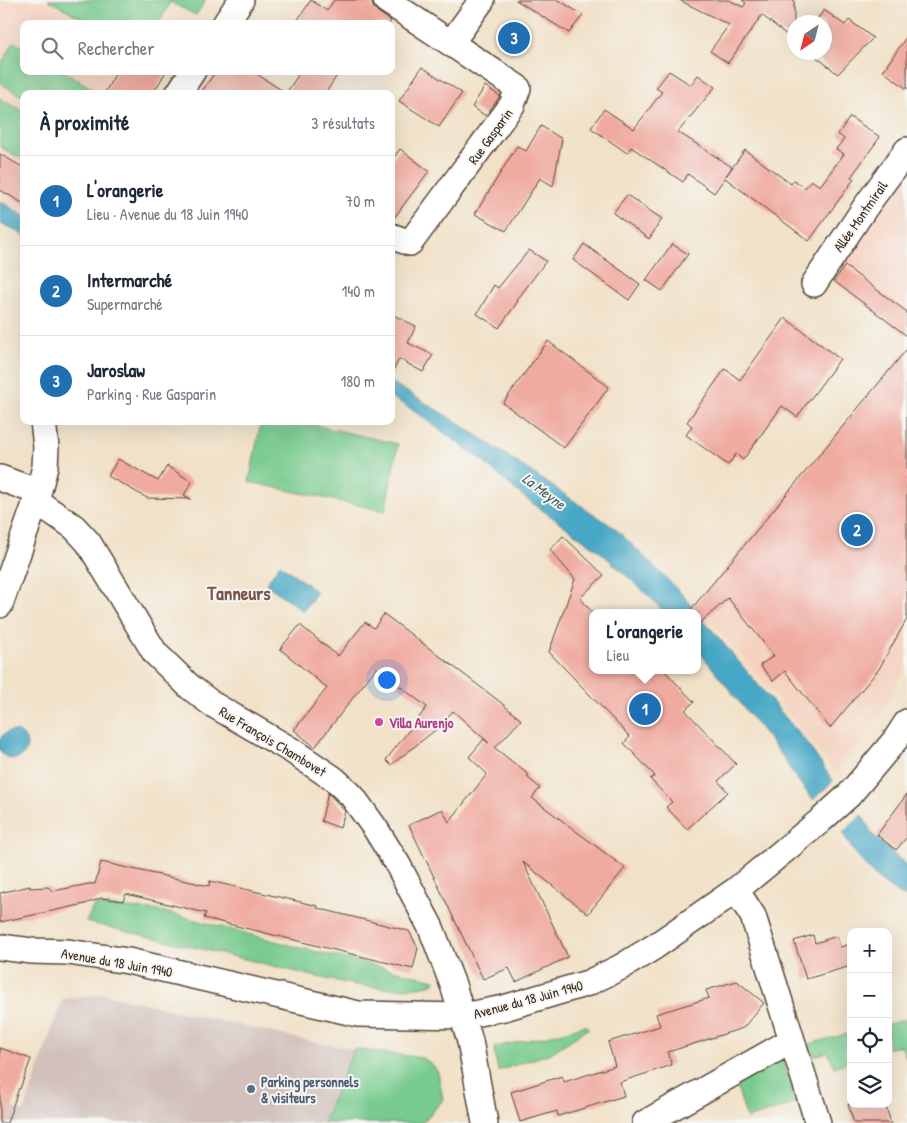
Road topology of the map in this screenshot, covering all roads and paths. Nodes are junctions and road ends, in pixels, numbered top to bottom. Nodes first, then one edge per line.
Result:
1 (241, 0) edge
2 (386, 0) edge
3 (482, 0) edge
4 (228, 20) edge
5 (451, 43) junction
6 (190, 75) edge
7 (181, 90) edge
8 (907, 150) edge
9 (395, 237) edge
10 (814, 284) dead end
11 (43, 425) edge
12 (0, 478) edge
13 (37, 496) junction
14 (0, 605) edge
15 (907, 722) edge
16 (736, 890) junction
17 (0, 947) edge
18 (463, 1016) junction
19 (792, 1042) junction
20 (485, 1123) edge
21 (645, 1123) edge
22 (818, 1123) edge

1 - 4 street
2 - 5 street, Rue Gasparin
3 - 5 street
5 - 9 street, Rue Gasparin
6 - 7 street
8 - 10 street, Allée Montmirail
11 - 13 street
12 - 13 street, Rue François Chambovet
13 - 14 street
13 - 18 street, Rue François Chambovet
15 - 16 street, Avenue du 18 Juin 1940
16 - 18 street, Avenue du 18 Juin 1940
16 - 19 street
17 - 18 street, Avenue du 18 Juin 1940
18 - 20 street, Rue François Chambovet
19 - 21 street
19 - 22 street

